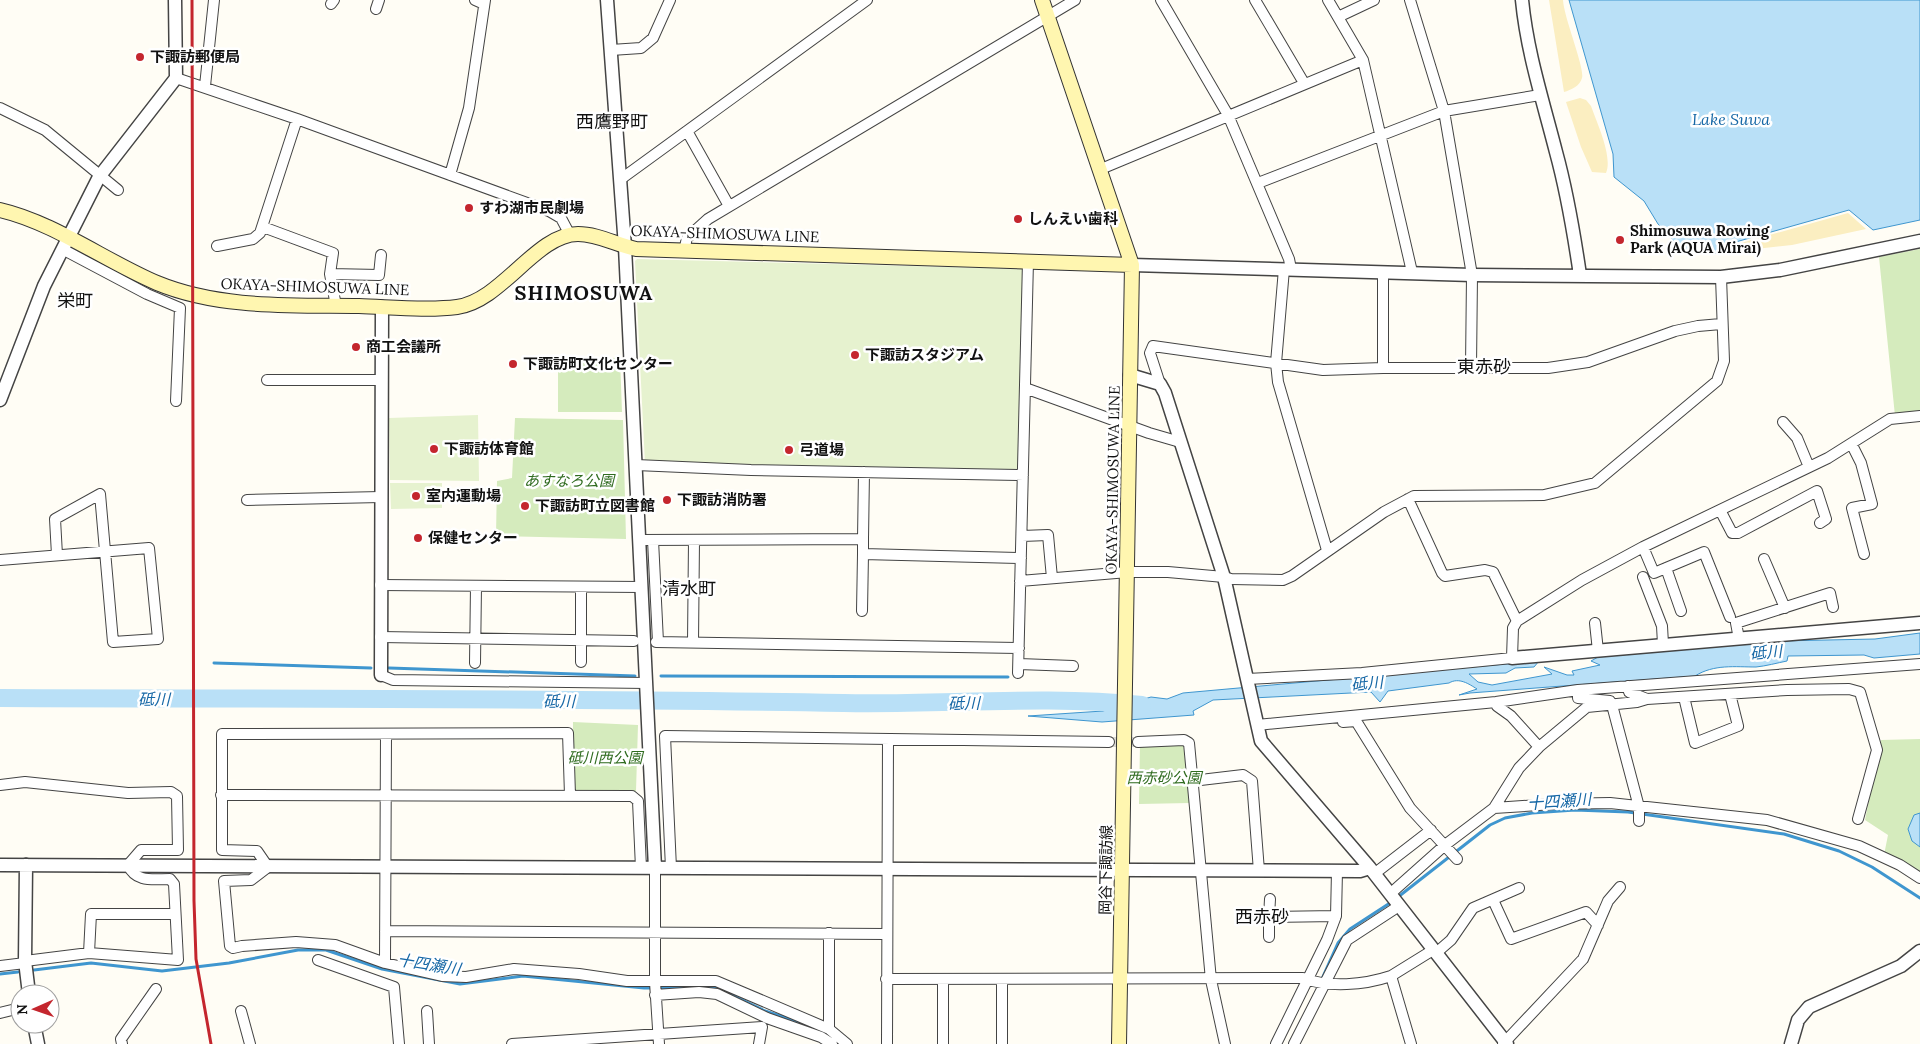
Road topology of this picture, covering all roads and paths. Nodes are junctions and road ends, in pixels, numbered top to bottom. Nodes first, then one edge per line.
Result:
1 (175, 0) edge
2 (214, 0) edge
3 (607, 0) edge
4 (670, 0) edge
5 (867, 0) edge
6 (1042, 0) edge
7 (1075, 0) edge
8 (1161, 0) edge
9 (1255, 0) edge
10 (1328, 0) edge
11 (1374, 0) edge
12 (1410, 0) edge
13 (1522, 0) edge
14 (482, 1) edge
15 (1047, 16) junction
16 (1338, 17) junction
17 (611, 50) junction
18 (1363, 60) junction
19 (176, 78) junction
20 (1304, 83) junction
21 (205, 86) junction
22 (1540, 95) junction
23 (0, 108) edge
24 (1444, 110) junction
25 (1228, 115) junction
26 (297, 119) junction
27 (688, 130) junction
28 (1380, 136) junction
29 (1100, 169) junction
30 (450, 175) junction
31 (99, 177) junction
32 (621, 179) junction
33 (1258, 183) junction
34 (118, 190) dead end
35 (729, 206) junction
36 (0, 210) edge
37 (263, 227) junction
38 (570, 234) junction
39 (1920, 240) edge
40 (66, 245) junction
41 (217, 246) dead end
42 (625, 247) junction
43 (684, 251) junction
44 (381, 255) dead end
45 (1028, 261) junction
46 (1132, 265) junction
47 (1288, 269) junction
48 (1383, 272) junction
49 (1412, 272) junction
50 (330, 274) junction
51 (1472, 275) junction
52 (1580, 275) junction
53 (1721, 277) junction
54 (336, 306) junction
55 (382, 307) junction
56 (1721, 324) junction
57 (1276, 363) junction
58 (1471, 367) junction
59 (1382, 368) junction
60 (1130, 374) junction
61 (267, 380) dead end
62 (382, 380) junction
63 (1160, 384) junction
64 (1025, 388) junction
65 (0, 400) edge
66 (176, 401) dead end
67 (1920, 416) edge
68 (1783, 422) dead end
69 (1129, 424) junction
70 (1180, 442) junction
71 (1852, 445) junction
72 (636, 466) junction
73 (1808, 467) junction
74 (864, 472) junction
75 (1023, 475) junction
76 (381, 497) junction
77 (1408, 499) junction
78 (247, 500) dead end
79 (1720, 510) junction
80 (1820, 523) dead end
81 (1022, 536) junction
82 (863, 539) junction
83 (640, 540) junction
84 (654, 540) junction
85 (694, 540) junction
86 (1643, 547) junction
87 (1327, 550) junction
88 (103, 552) junction
89 (863, 554) junction
90 (1864, 554) dead end
91 (57, 555) junction
92 (1021, 558) junction
93 (1764, 559) dead end
94 (0, 560) edge
95 (1666, 568) junction
96 (1128, 572) junction
97 (1224, 577) junction
98 (1643, 577) dead end
99 (1052, 578) junction
100 (1020, 581) junction
101 (380, 586) junction
102 (476, 586) junction
103 (581, 587) junction
104 (642, 587) junction
105 (1833, 607) dead end
106 (1785, 608) junction
107 (862, 611) dead end
108 (1681, 612) dead end
109 (1730, 617) dead end
110 (1517, 621) junction
111 (1595, 623) dead end
112 (1920, 623) edge
113 (380, 637) junction
114 (477, 637) junction
115 (581, 639) junction
116 (1739, 639) junction
117 (634, 641) dead end
118 (693, 642) junction
119 (1663, 644) junction
120 (1019, 648) junction
121 (1598, 650) junction
122 (1512, 658) junction
123 (581, 662) dead end
124 (475, 663) dead end
125 (1920, 664) edge
126 (1073, 666) dead end
127 (381, 675) joint
128 (1248, 683) junction
129 (647, 685) junction
130 (1628, 686) junction
131 (1578, 690) junction
132 (1730, 694) junction
133 (1126, 696) joint
134 (1684, 697) junction
135 (1647, 699) junction
136 (1496, 702) junction
137 (1612, 705) junction
138 (1328, 717) junction
139 (1256, 721) junction
140 (386, 734) junction
141 (888, 739) junction
142 (1109, 742) tunnel mouth
143 (1138, 742) tunnel mouth
144 (1540, 747) junction
145 (1192, 781) junction
146 (0, 785) edge
147 (221, 795) junction
148 (386, 795) junction
149 (570, 796) junction
150 (1494, 808) junction
151 (1639, 814) junction
152 (1858, 819) dead end
153 (1431, 830) junction
154 (1445, 846) junction
155 (1456, 858) dead end
156 (128, 864) junction
157 (0, 865) edge
158 (26, 865) junction
159 (386, 866) junction
160 (268, 867) junction
161 (641, 868) junction
162 (655, 868) junction
163 (671, 868) junction
164 (887, 868) junction
165 (1123, 870) junction
166 (1201, 870) junction
167 (1259, 871) junction
168 (1337, 871) junction
169 (1372, 871) junction
170 (1920, 878) edge
171 (1620, 887) dead end
172 (1519, 888) dead end
173 (1270, 899) dead end
174 (1394, 900) junction
175 (1493, 900) junction
176 (174, 914) junction
177 (1336, 916) junction
178 (1269, 917) junction
179 (1598, 925) junction
180 (385, 931) junction
181 (654, 932) junction
182 (829, 933) junction
183 (886, 934) junction
184 (1269, 937) dead end
185 (1920, 951) edge
186 (1435, 952) junction
187 (89, 953) junction
188 (318, 960) dead end
189 (25, 962) junction
190 (385, 963) junction
191 (0, 966) edge
192 (1391, 976) junction
193 (886, 979) junction
194 (1309, 979) junction
195 (943, 980) junction
196 (1002, 980) junction
197 (1120, 980) junction
198 (1211, 980) junction
199 (655, 982) junction
200 (27, 984) edge
201 (1322, 984) junction
202 (156, 989) dead end
203 (655, 994) junction
204 (241, 1011) dead end
205 (427, 1011) dead end
206 (829, 1029) junction
207 (658, 1033) junction
208 (1505, 1043) edge
209 (122, 1044) edge
210 (250, 1044) edge
211 (399, 1044) edge
212 (429, 1044) edge
213 (512, 1044) edge
214 (659, 1044) edge
215 (759, 1044) edge
216 (832, 1044) edge
217 (847, 1044) edge
218 (854, 1044) edge
219 (887, 1044) edge
220 (943, 1044) edge
221 (1002, 1044) edge
222 (1119, 1044) edge
223 (1225, 1044) edge
224 (1276, 1044) edge
225 (1294, 1044) edge
226 (1412, 1044) edge
227 (1791, 1044) edge

1 - 19 street
2 - 21 street
3 - 17 street
4 - 17 street
5 - 27 street
6 - 15 main road, OKAYA-SHIMOSUWA LINE
7 - 15 street
8 - 25 street
9 - 20 street
10 - 16 street
11 - 16 street
12 - 24 street
13 - 22 street
14 - 30 street
15 - 29 main road, OKAYA-SHIMOSUWA LINE
15 - 35 street
16 - 18 street
17 - 32 street
18 - 20 street
18 - 28 street
19 - 21 street
19 - 31 street
20 - 25 street
21 - 26 street
22 - 24 street
22 - 52 street
23 - 31 street
24 - 28 street
24 - 51 street
25 - 29 street
25 - 33 street
26 - 30 street
26 - 37 street
27 - 32 street
27 - 35 street
28 - 33 street
28 - 49 street
29 - 46 main road, OKAYA-SHIMOSUWA LINE
30 - 38 street
31 - 34 street
31 - 40 street
32 - 42 street
33 - 47 street
35 - 43 street
36 - 40 main road, OKAYA-SHIMOSUWA LINE
37 - 41 street
37 - 50 street
38 - 42 main road, OKAYA-SHIMOSUWA LINE
38 - 55 main road, OKAYA-SHIMOSUWA LINE
39 - 53 street
40 - 54 main road, OKAYA-SHIMOSUWA LINE
40 - 65 street
40 - 66 street
42 - 43 main road, OKAYA-SHIMOSUWA LINE
42 - 72 street
43 - 45 main road, OKAYA-SHIMOSUWA LINE
44 - 50 street
45 - 46 main road, OKAYA-SHIMOSUWA LINE
45 - 64 street
46 - 47 street
46 - 60 main road, OKAYA-SHIMOSUWA LINE
47 - 48 street
47 - 57 street
48 - 49 street
48 - 59 street
49 - 51 street
50 - 54 street
51 - 52 street
51 - 58 street
52 - 53 street
53 - 56 street
54 - 55 main road, OKAYA-SHIMOSUWA LINE
55 - 62 street
56 - 58 street
56 - 77 street
57 - 59 street
57 - 63 street
57 - 87 street
58 - 59 street
60 - 63 street
60 - 69 main road, OKAYA-SHIMOSUWA LINE
61 - 62 street
62 - 76 street
63 - 70 street
64 - 69 street
64 - 75 street
67 - 71 street
68 - 73 street
69 - 70 street
69 - 96 main road, OKAYA-SHIMOSUWA LINE
70 - 97 street
71 - 73 street
71 - 90 street
72 - 74 street
72 - 83 street
73 - 79 street
74 - 75 street
74 - 82 street
75 - 81 street
76 - 78 street
76 - 101 street
77 - 87 street
77 - 110 street
79 - 80 street
79 - 86 street
81 - 92 street
81 - 99 street
82 - 85 street
82 - 89 street
83 - 84 street
83 - 104 street
84 - 85 street
84 - 118 street
85 - 118 street
86 - 95 street
86 - 110 street
87 - 97 street
88 - 88 street
88 - 91 street
88 - 91 street
89 - 92 street
89 - 107 street
91 - 94 street
92 - 100 street
93 - 106 street
95 - 108 street
95 - 109 street
96 - 97 street
96 - 99 street
96 - 133 main road, OKAYA-SHIMOSUWA LINE
97 - 128 street
98 - 119 street
99 - 100 street
100 - 120 street
101 - 102 street
101 - 113 street
102 - 103 street
102 - 114 street
103 - 104 street
103 - 115 street
104 - 129 street
105 - 106 street
106 - 116 street
110 - 122 street
111 - 121 street
112 - 116 street
113 - 114 street
113 - 127 street
114 - 115 street
114 - 124 street
115 - 117 street
115 - 123 street
116 - 119 street
118 - 120 street
119 - 121 street
120 - 126 street
121 - 122 street
122 - 128 street
125 - 130 street
127 - 129 street
128 - 139 street
129 - 162 street
130 - 131 street
130 - 135 street
131 - 136 street
131 - 137 street
132 - 134 street
132 - 134 street
132 - 152 street
133 - 165 main road, 岡谷下諏訪線
134 - 135 street
135 - 137 street
136 - 138 street
136 - 144 street
137 - 144 street
137 - 151 street
138 - 139 street
138 - 153 street
139 - 169 street
140 - 147 street
140 - 148 street
140 - 149 street
141 - 142 street
141 - 163 street
141 - 164 street
143 - 145 street
144 - 150 street
145 - 166 street
145 - 167 street
146 - 156 street
147 - 148 street
147 - 160 street
148 - 149 street
148 - 159 street
149 - 161 street
150 - 151 street
150 - 154 street
151 - 170 street
153 - 154 street
153 - 169 street
154 - 155 street
154 - 174 street
156 - 158 street
156 - 160 street
156 - 176 street
157 - 158 street
158 - 189 street
159 - 160 street
159 - 161 street
159 - 180 street
160 - 190 street
161 - 162 street
162 - 163 street
162 - 181 street
163 - 164 street
164 - 165 street
164 - 183 street
165 - 166 street
165 - 197 main road, 岡谷下諏訪線
166 - 167 street
166 - 198 street
167 - 168 street
168 - 169 street
168 - 177 street
169 - 174 street
171 - 179 street
172 - 175 street
173 - 178 street
174 - 186 street
174 - 201 street
175 - 179 street
175 - 186 street
176 - 187 street
176 - 187 street
177 - 178 street
177 - 194 street
178 - 184 street
179 - 208 street
180 - 181 street
180 - 190 street
181 - 182 street
181 - 199 street
182 - 183 street
182 - 206 street
183 - 193 street
185 - 227 street
186 - 192 street
186 - 208 street
187 - 189 street
188 - 211 street
189 - 191 street
189 - 200 street
190 - 199 street
192 - 201 street
192 - 226 street
193 - 195 street
193 - 219 street
194 - 198 street
194 - 201 street
194 - 224 street
195 - 196 street
195 - 220 street
196 - 197 street
196 - 221 street
197 - 198 street
197 - 222 main road, 岡谷下諏訪線
198 - 223 street
199 - 203 street
199 - 206 street
201 - 225 street
202 - 209 street
203 - 207 street
203 - 216 street
204 - 210 street
205 - 212 street
206 - 217 street
207 - 213 street
207 - 214 street
207 - 215 street
217 - 218 street

